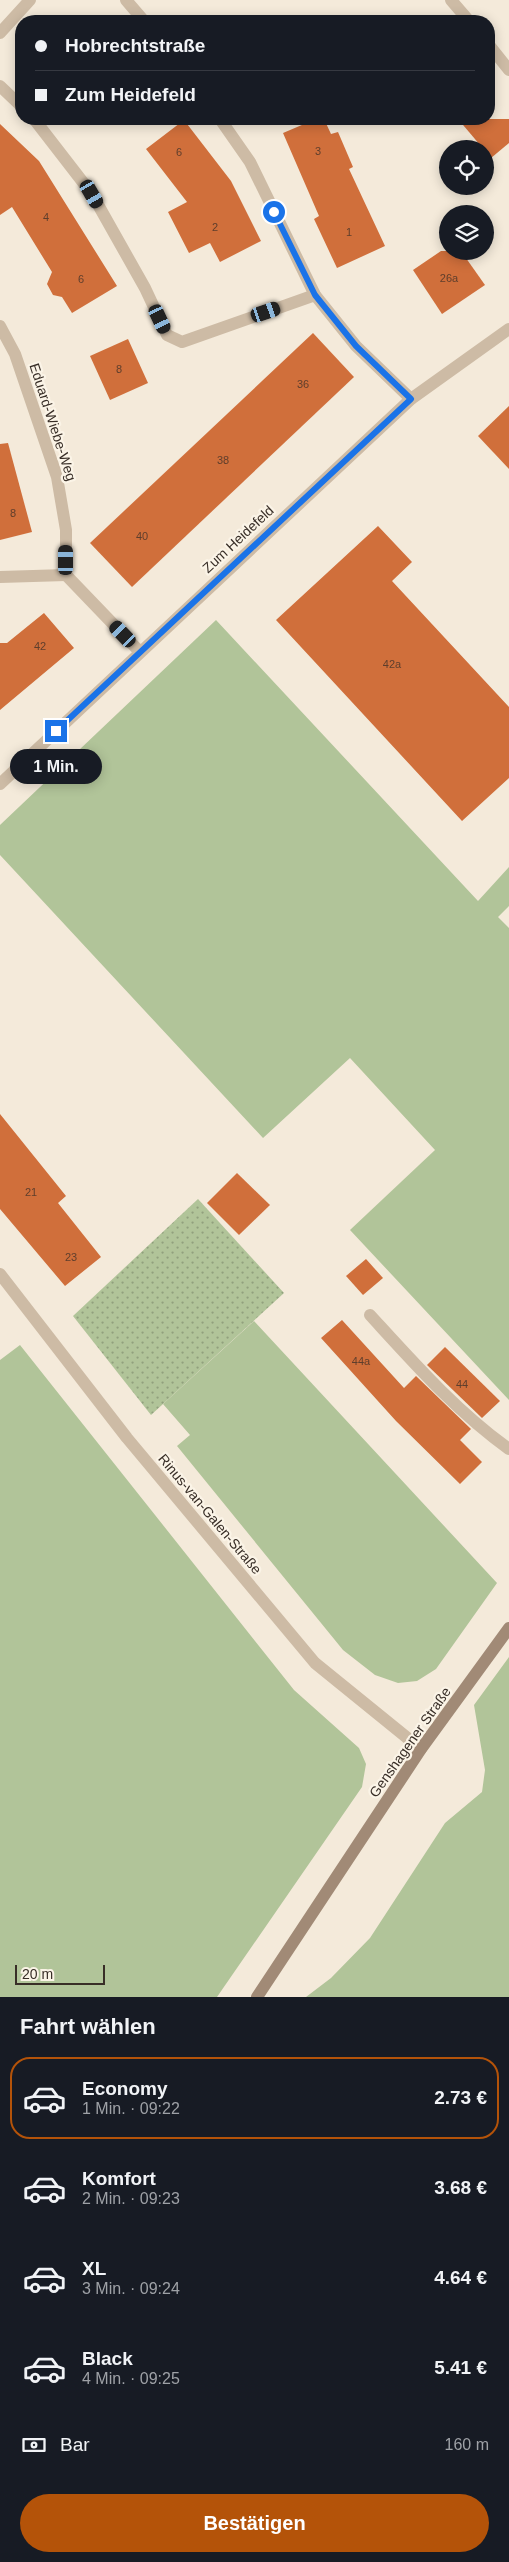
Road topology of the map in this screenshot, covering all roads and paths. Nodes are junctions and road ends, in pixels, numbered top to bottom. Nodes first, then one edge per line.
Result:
1 (30, 0) edge
2 (126, 0) edge
3 (452, 0) edge
4 (17, 15) edge
5 (139, 15) edge
6 (464, 15) edge
7 (15, 17) edge
8 (0, 34) edge
9 (495, 52) edge
10 (509, 70) edge
11 (0, 86) edge
12 (15, 100) edge
13 (39, 125) edge
14 (224, 125) edge
15 (315, 295) junction
16 (0, 326) edge
17 (509, 329) edge
18 (411, 399) junction
19 (66, 574) junction
20 (0, 577) edge
21 (140, 652) junction
22 (0, 784) edge
23 (0, 1274) edge
24 (370, 1315) dead end
25 (509, 1449) edge
26 (509, 1628) edge
27 (421, 1749) junction
28 (257, 1997) edge

1 - 4 street
2 - 5 street
3 - 6 street
7 - 8 street
9 - 10 street
11 - 12 street
13 - 15 street
14 - 15 street
15 - 18 street
16 - 19 street, Eduard-Wiebe-Weg
17 - 18 street, Zum Heidefeld
18 - 21 street, Zum Heidefeld
19 - 20 street
19 - 21 street
21 - 22 street, Zum Heidefeld
23 - 27 street, Rinus-van-Galen-Straße
24 - 25 street
26 - 27 street, Genshagener Straße
27 - 28 street, Genshagener Straße

